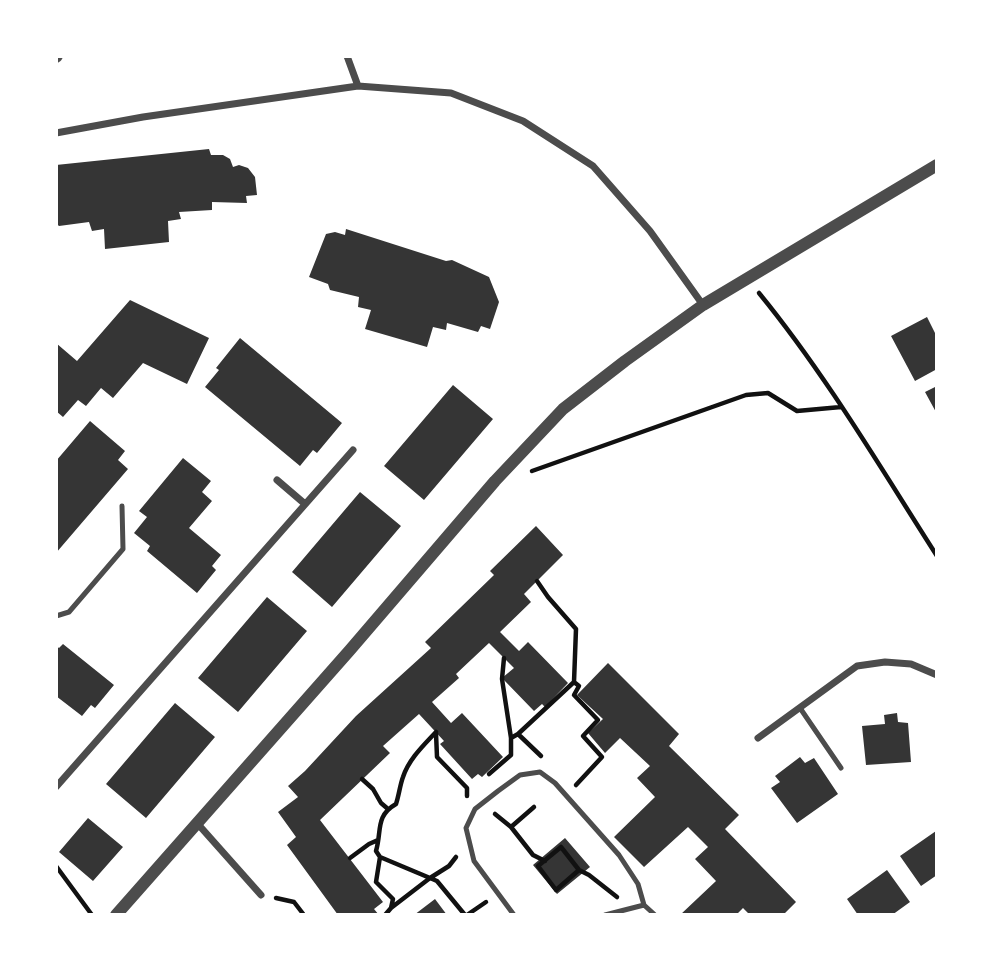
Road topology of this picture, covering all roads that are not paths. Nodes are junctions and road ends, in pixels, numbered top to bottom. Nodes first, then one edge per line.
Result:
1 (347, 56) edge
2 (358, 86) junction
3 (56, 133) edge
4 (937, 165) edge
5 (704, 305) junction
6 (353, 450) dead end
7 (277, 480) dead end
8 (305, 503) junction
9 (122, 506) dead end
10 (56, 616) edge
11 (937, 675) edge
12 (800, 708) junction
13 (758, 738) dead end
14 (841, 768) dead end
15 (56, 787) edge
16 (197, 823) junction
17 (261, 895) road end
18 (644, 905) junction
19 (117, 915) edge
20 (514, 915) edge
21 (605, 915) edge
22 (655, 915) edge

1 - 2 street
2 - 3 street
2 - 5 street
4 - 5 street
5 - 16 street
6 - 8 street
7 - 8 street
8 - 15 street
9 - 10 lane
11 - 12 street
12 - 13 street
12 - 14 lane
16 - 17 street
16 - 19 street
18 - 20 lane
18 - 21 lane
18 - 22 lane

